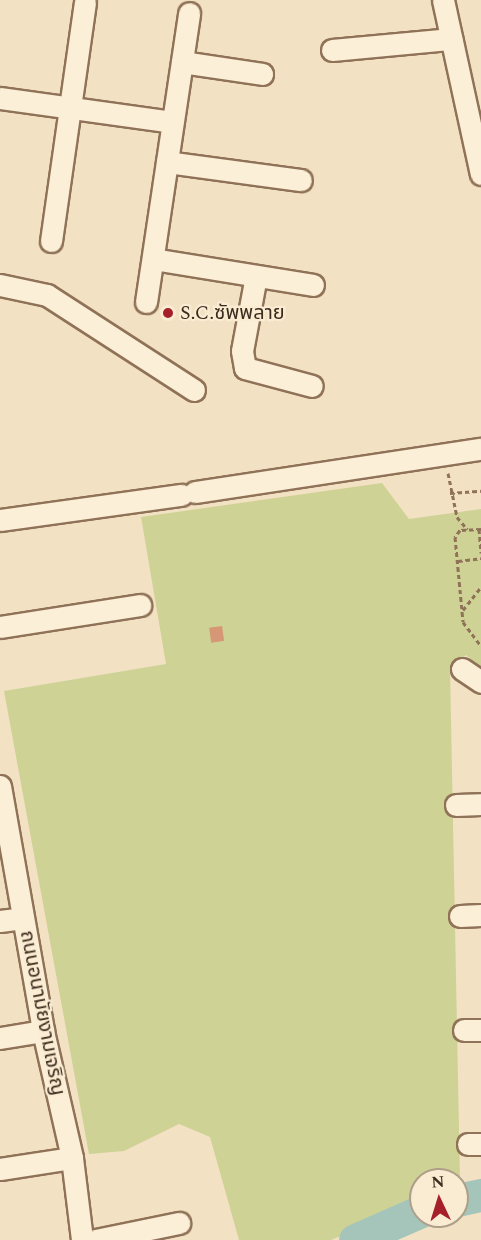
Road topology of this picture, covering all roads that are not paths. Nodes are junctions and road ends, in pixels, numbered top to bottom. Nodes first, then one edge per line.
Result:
1 (443, 0) edge
2 (85, 2) dead end
3 (189, 13) dead end
4 (451, 39) junction
5 (332, 50) dead end
6 (182, 62) junction
7 (262, 74) dead end
8 (0, 98) edge
9 (68, 106) junction
10 (172, 122) junction
11 (167, 162) junction
12 (481, 174) edge
13 (300, 180) dead end
14 (51, 241) dead end
15 (153, 259) junction
16 (256, 276) junction
17 (0, 285) edge
18 (312, 285) dead end
19 (147, 302) dead end
20 (312, 386) dead end
21 (194, 390) dead end
22 (481, 449) edge
23 (0, 520) edge
24 (140, 605) dead end
25 (0, 627) edge
26 (462, 669) dead end
27 (481, 682) edge
28 (0, 786) edge
29 (481, 804) edge
30 (456, 805) dead end
31 (23, 918) junction
32 (0, 921) edge
33 (43, 1030) junction
34 (0, 1038) edge
35 (72, 1158) junction
36 (0, 1169) edge
37 (179, 1223) dead end
38 (82, 1240) edge
39 (96, 1240) edge

1 - 4 street
2 - 9 street
3 - 6 street
4 - 5 street
4 - 12 street
6 - 7 street
6 - 10 street
8 - 9 street
9 - 10 street
9 - 14 street
10 - 11 street
11 - 13 street
11 - 15 street
15 - 16 street
15 - 19 street
16 - 18 street
16 - 20 street
17 - 21 street
22 - 23 street
24 - 25 street
26 - 27 street
28 - 31 street, ถนนอนามัยงามเจริญ
29 - 30 street
31 - 32 street
31 - 33 street, ถนนอนามัยงามเจริญ
33 - 34 street
33 - 35 street, ถนนอนามัยงามเจริญ
35 - 36 street
35 - 38 street, ถนนอนามัยงามเจริญ
37 - 39 street

